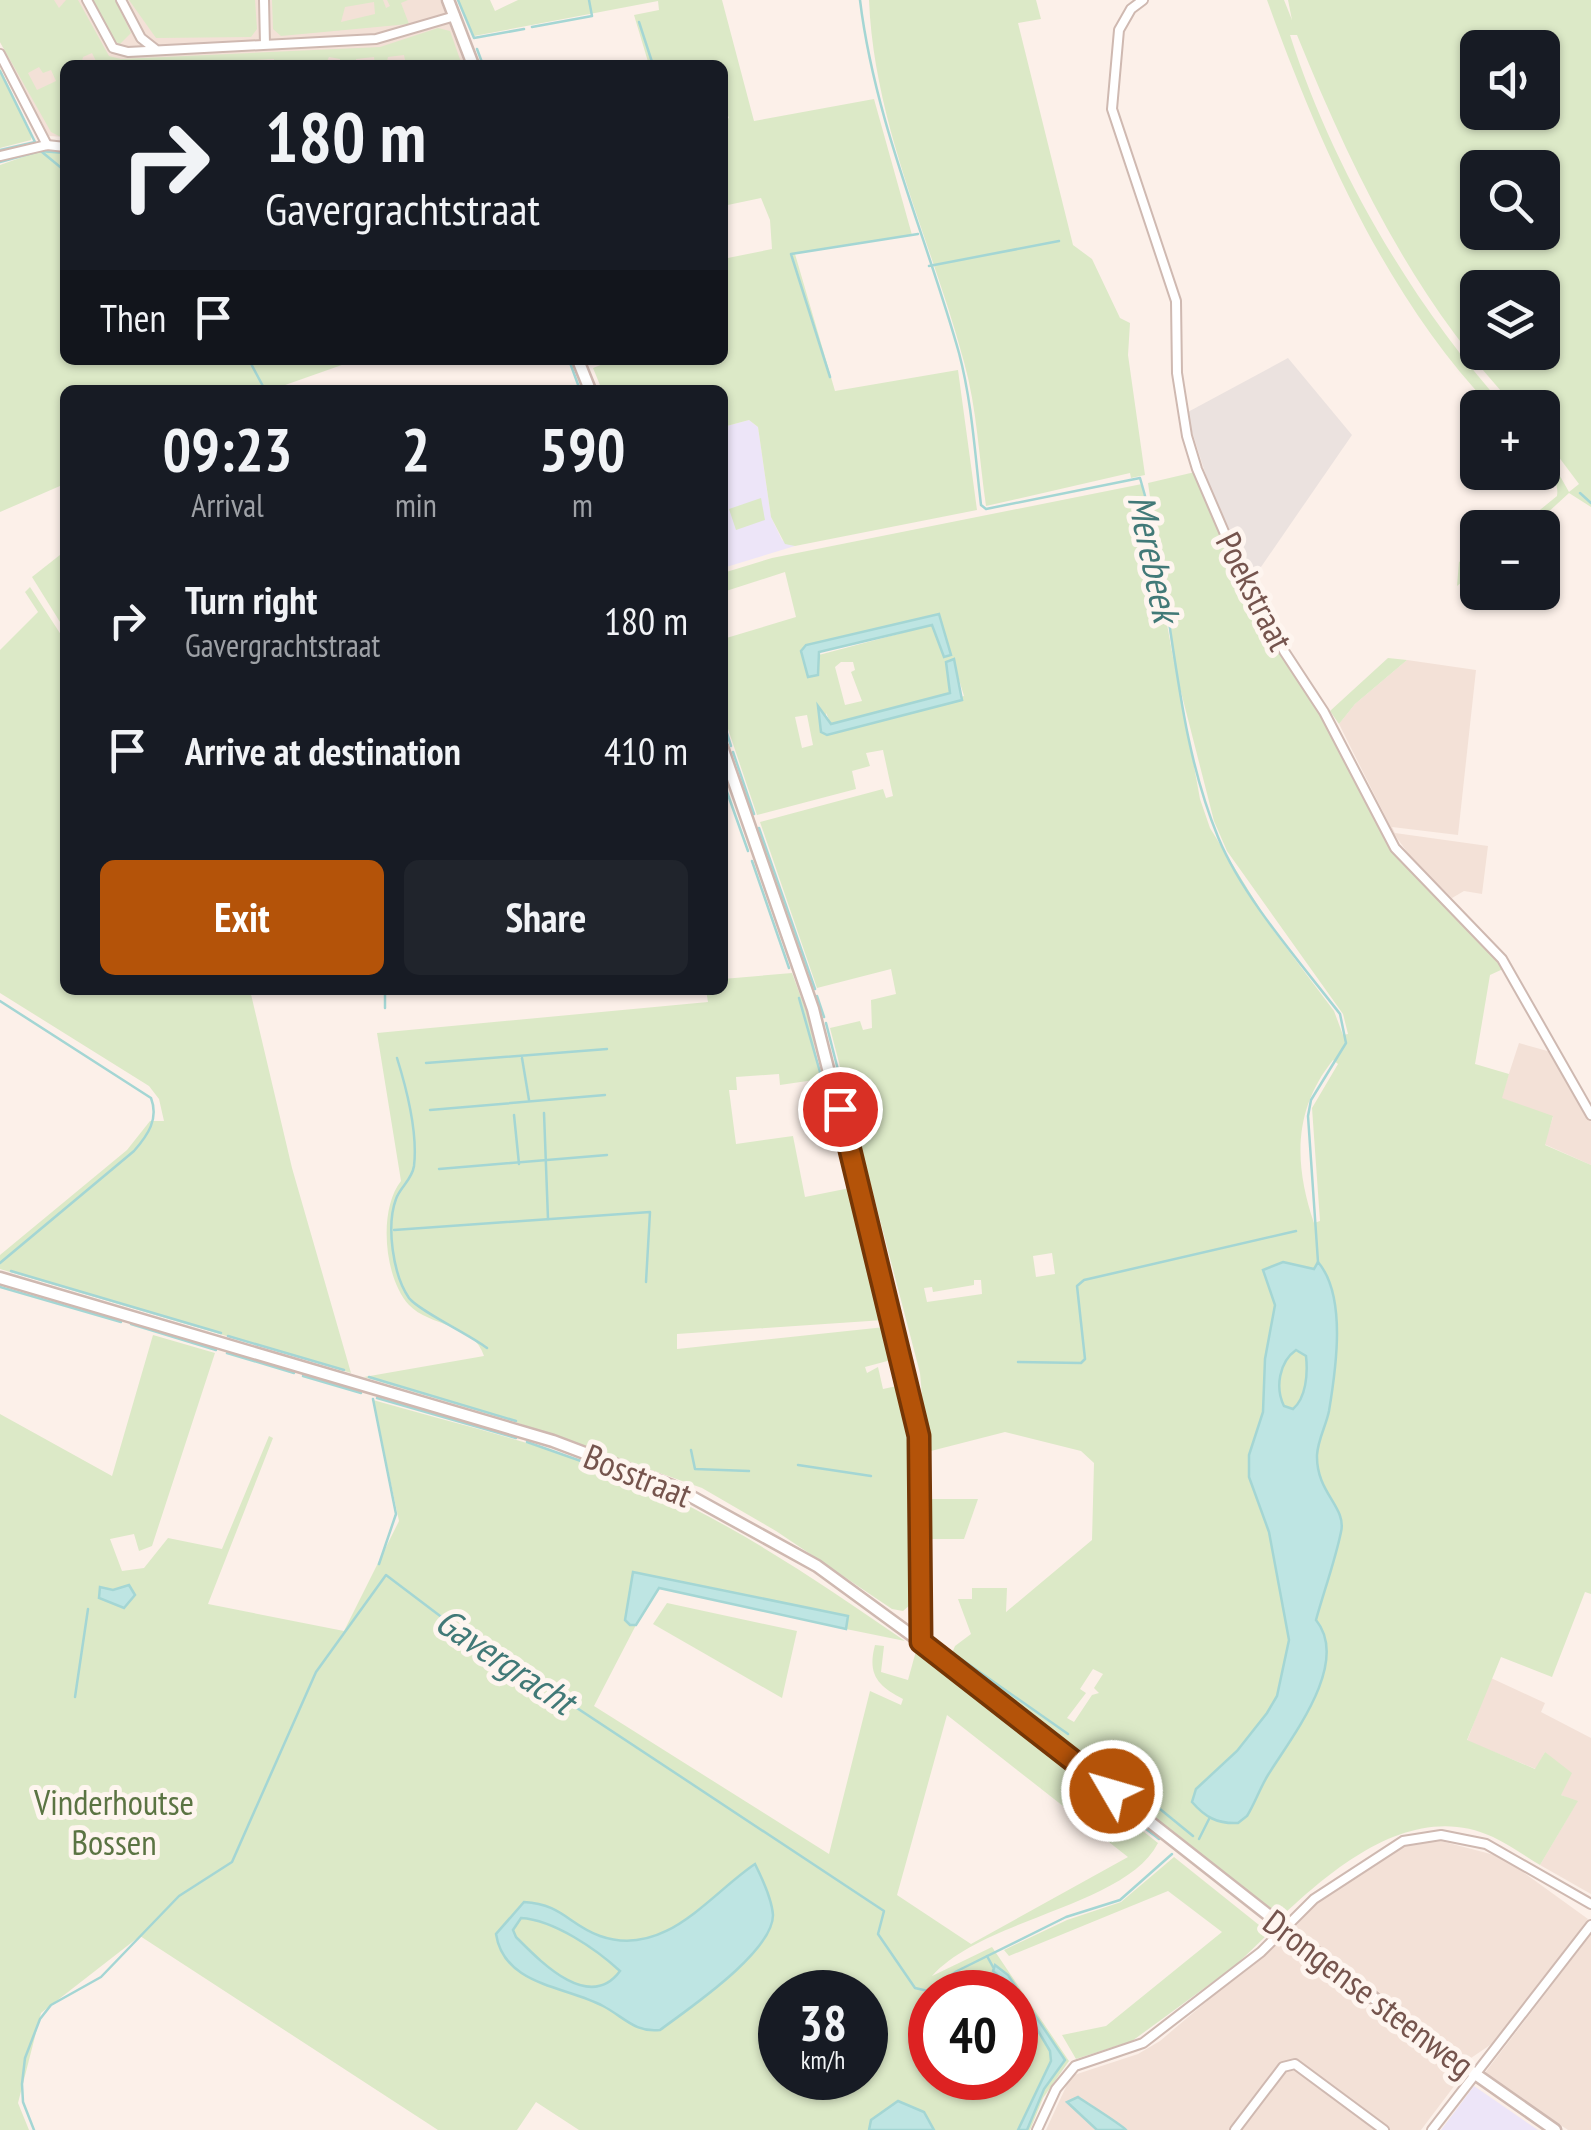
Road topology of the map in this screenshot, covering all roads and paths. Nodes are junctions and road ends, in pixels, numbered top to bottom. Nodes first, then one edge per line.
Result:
1 (87, 0) edge
2 (121, 0) edge
3 (264, 0) edge
4 (448, 0) edge
5 (1143, 0) edge
6 (454, 16) junction
7 (266, 44) junction
8 (164, 51) junction
9 (0, 54) edge
10 (471, 60) edge
11 (47, 146) junction
12 (60, 147) edge
13 (0, 156) edge
14 (728, 763) edge
15 (1591, 1116) edge
16 (0, 1278) edge
17 (921, 1642) junction
18 (1187, 1851) joint
19 (1591, 1904) edge
20 (1591, 1926) edge
21 (1283, 1928) junction
22 (1474, 2074) junction
23 (1037, 2130) edge
24 (1236, 2130) edge
25 (1384, 2130) edge
26 (1432, 2130) edge
27 (1554, 2130) edge

1 - 8 street
2 - 8 street
3 - 7 street
4 - 6 street
5 - 15 street, Poekstraat
6 - 7 street
6 - 10 street
7 - 8 street
9 - 11 street
11 - 12 street
11 - 13 street
14 - 17 street
16 - 17 street, Bosstraat
17 - 18 street, Bosstraat
18 - 21 street, Drongense steenweg
19 - 21 street
20 - 22 street
21 - 22 street, Drongense steenweg
21 - 23 street
22 - 26 street
22 - 27 street, Drongense steenweg
24 - 25 street

